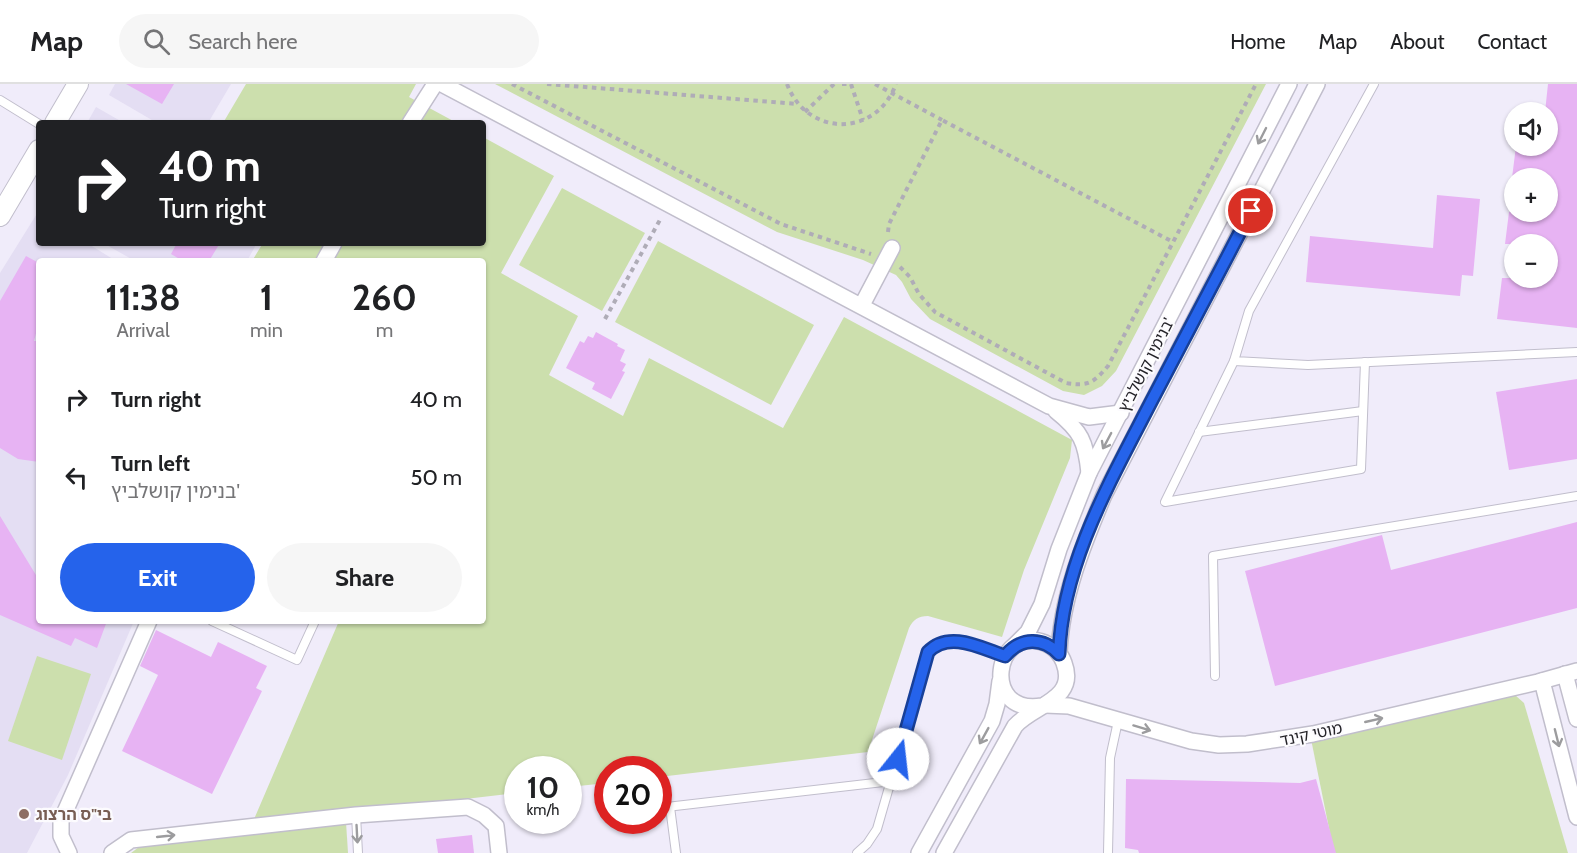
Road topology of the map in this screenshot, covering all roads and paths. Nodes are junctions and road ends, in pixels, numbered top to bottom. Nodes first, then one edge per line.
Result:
1 (78, 84) edge
2 (435, 84) edge
3 (441, 84) edge
4 (512, 84) edge
5 (547, 84) edge
6 (787, 84) edge
7 (834, 84) edge
8 (842, 84) edge
9 (851, 84) edge
10 (874, 84) edge
11 (896, 84) edge
12 (1256, 84) edge
13 (1289, 84) edge
14 (1317, 84) edge
15 (1374, 84) edge
16 (892, 94) junction
17 (0, 100) edge
18 (798, 104) junction
19 (805, 112) junction
20 (57, 120) edge
21 (412, 120) edge
22 (863, 120) junction
23 (942, 120) junction
24 (36, 122) edge
25 (36, 155) edge
26 (668, 204) junction
27 (0, 216) edge
28 (1173, 242) junction
29 (888, 254) junction
30 (862, 305) junction
31 (605, 319) dead end
32 (1577, 352) edge
33 (1234, 361) junction
34 (1365, 362) junction
35 (1049, 406) junction
36 (1363, 411) junction
37 (1121, 412) junction
38 (1199, 432) junction
39 (1089, 473) junction
40 (1577, 496) edge
41 (148, 624) edge
42 (219, 624) edge
43 (314, 624) edge
44 (1009, 652) junction
45 (1059, 654) junction
46 (1571, 673) edge
47 (1215, 676) dead end
48 (1000, 681) junction
49 (1542, 681) junction
50 (1043, 706) junction
51 (1577, 718) edge
52 (1118, 721) junction
53 (892, 781) junction
54 (672, 807) edge
55 (356, 815) junction
56 (1577, 817) edge
57 (672, 822) edge
58 (69, 853) edge
59 (112, 853) edge
60 (358, 853) edge
61 (499, 853) edge
62 (676, 853) edge
63 (857, 853) edge
64 (919, 853) edge
65 (944, 853) edge
66 (1108, 853) edge

1 - 20 street
2 - 21 street
3 - 26 street
4 - 29 path
5 - 18 path
6 - 18 path
7 - 19 path
8 - 9 path
9 - 22 path
10 - 16 path
11 - 16 path
12 - 28 path
13 -> 37 street, בנימין קושלביץ'
14 - 45 street, בנימין קושלביץ'
15 - 33 lane
16 - 22 path
16 - 23 path
17 - 24 lane
18 - 19 path
19 - 22 path
23 - 28 path
23 - 29 path
25 - 27 street
26 - 30 street
26 - 31 path
28 - 29 path
29 - 30 street
30 - 35 street
32 - 34 lane
33 - 34 lane
33 - 38 lane
34 - 36 lane
35 - 37 street
35 - 39 street
36 - 38 lane
36 - 38 lane
37 -> 39 street, בנימין קושלביץ'
39 - 44 street, בנימין קושלביץ'
40 - 47 lane
41 - 58 street
42 - 43 lane
44 - 45 street
44 - 48 street
44 - 53 lane
45 - 50 street
46 - 49 street, מוטי קינד
46 - 51 street
48 - 50 street
48 -> 64 street
52 -> 49 street, מוטי קינד
49 -> 56 street
50 - 52 street, מוטי קינד
50 - 65 street
52 - 66 lane
53 - 54 lane
53 - 63 lane
59 -> 55 street
55 -> 60 lane
55 - 61 street
57 - 62 lane

